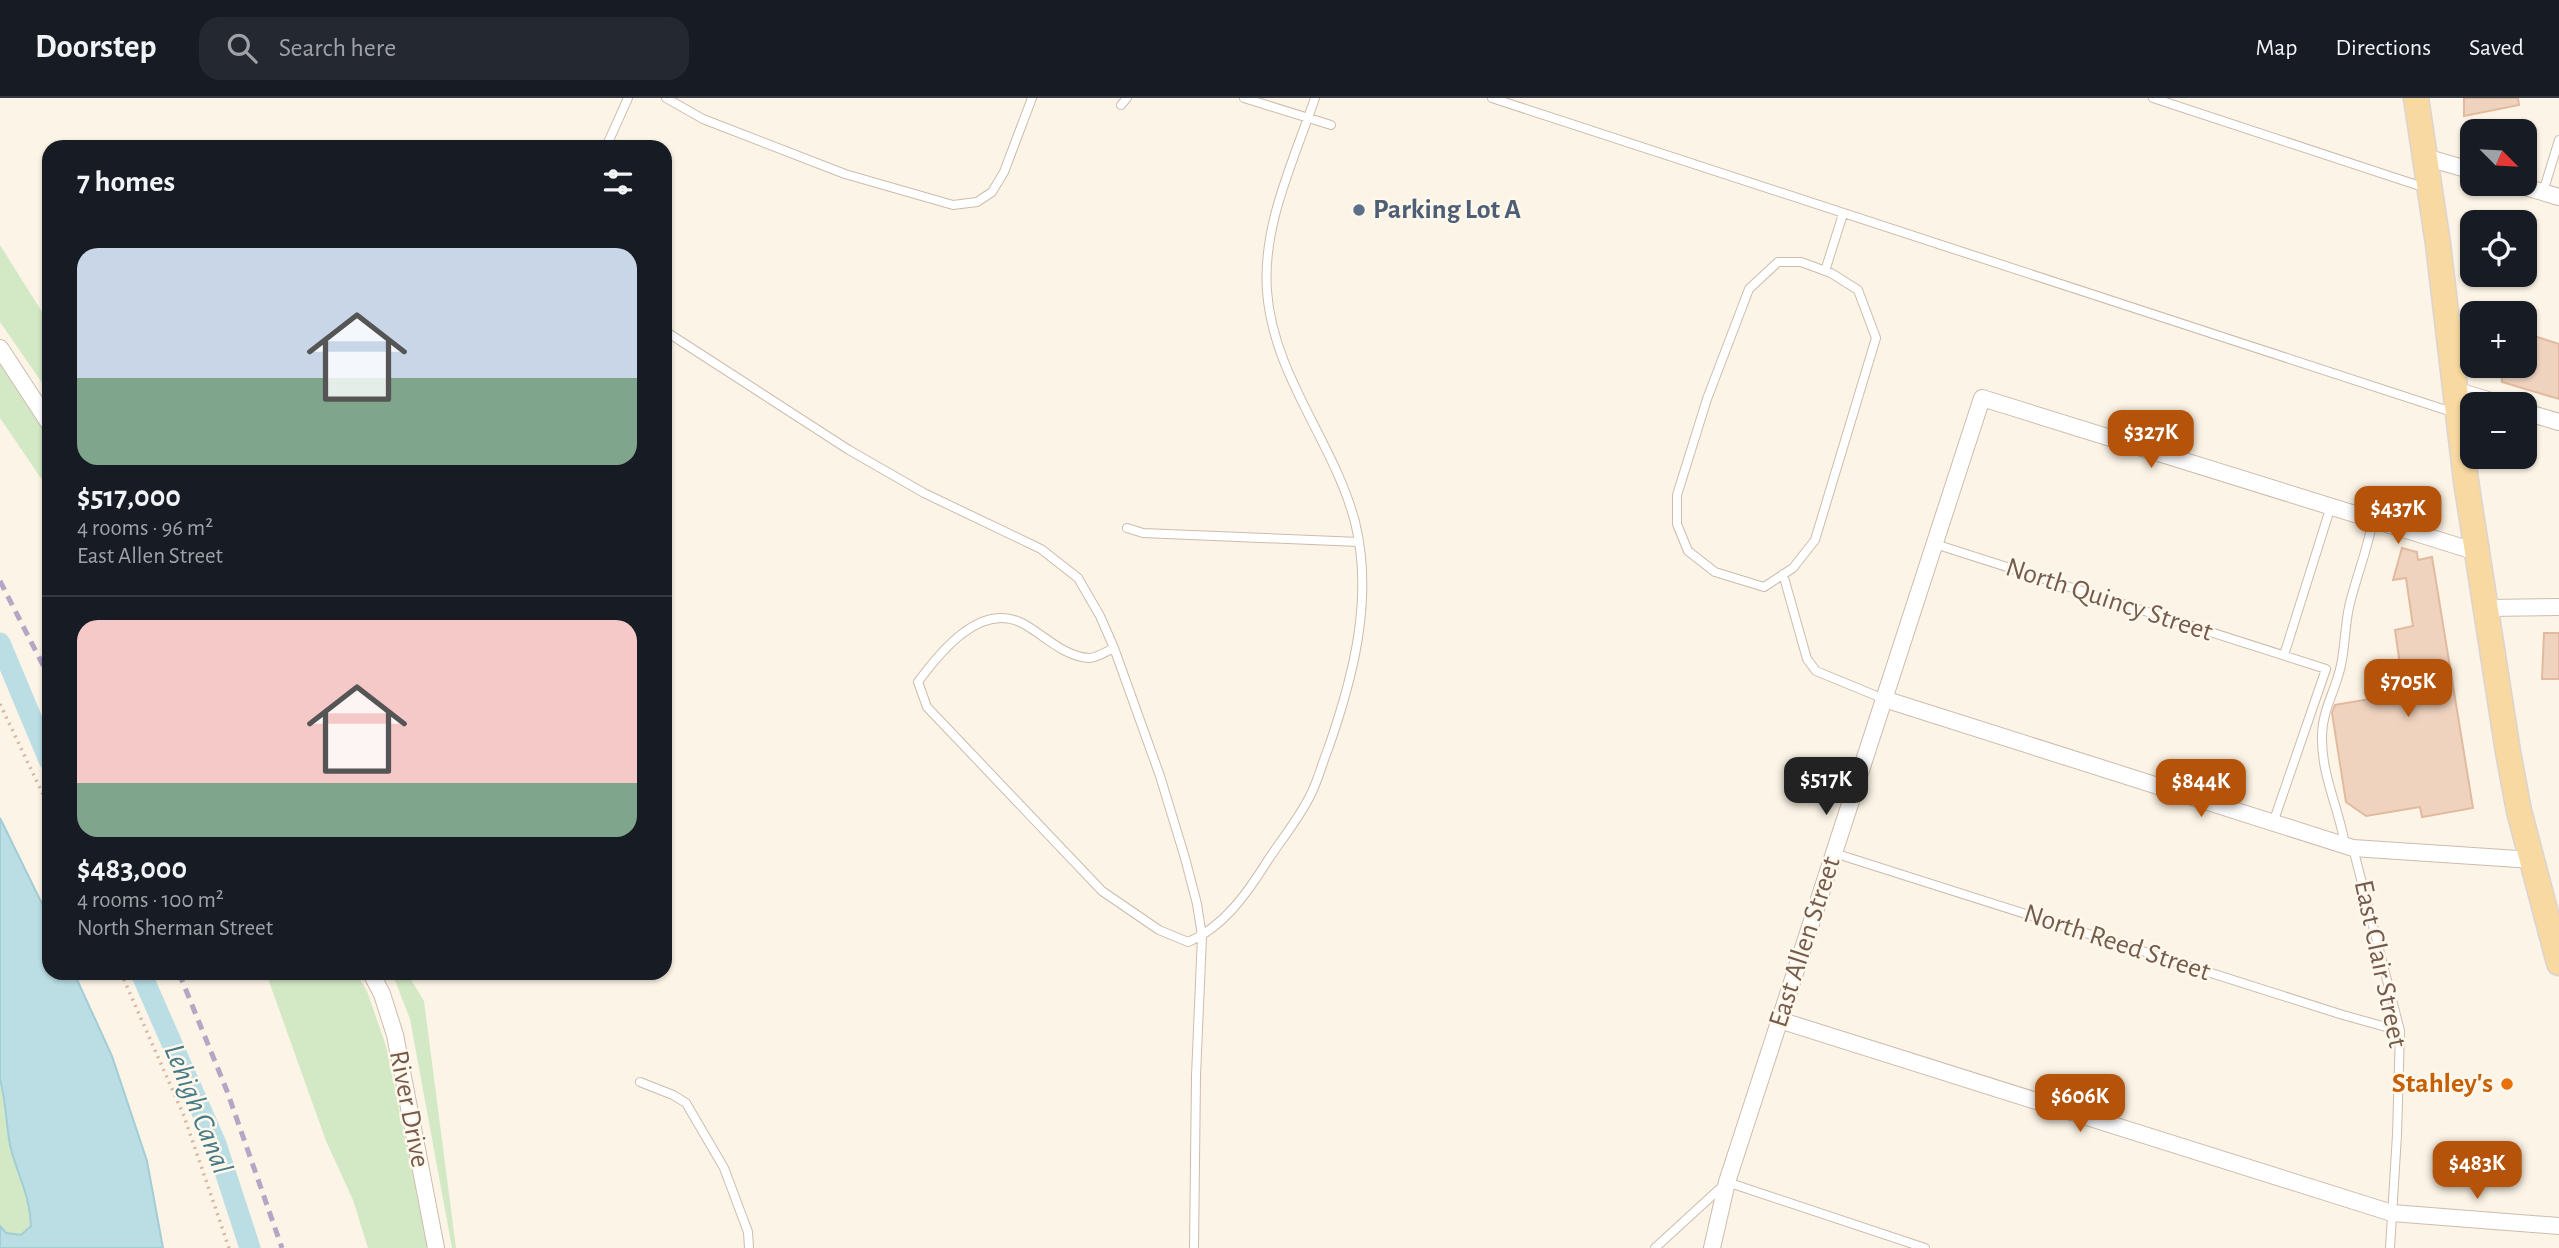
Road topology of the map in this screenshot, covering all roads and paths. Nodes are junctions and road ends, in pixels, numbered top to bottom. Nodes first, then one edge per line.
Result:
1 (628, 98) edge
2 (666, 98) edge
3 (1032, 98) edge
4 (1244, 98) edge
5 (1315, 98) edge
6 (1492, 98) edge
7 (2153, 98) edge
8 (2416, 98) edge
9 (1308, 117) junction
10 (1331, 125) dead end
11 (609, 140) edge
12 (2559, 140) edge
13 (2425, 157) junction
14 (2460, 167) edge
15 (2430, 190) junction
16 (2551, 195) edge
17 (1843, 214) junction
18 (1825, 271) junction
19 (672, 336) edge
20 (0, 348) edge
21 (2457, 402) junction
22 (2460, 402) edge
23 (42, 412) edge
24 (2537, 416) edge
25 (2559, 422) edge
26 (2331, 506) junction
27 (2373, 519) junction
28 (1127, 527) dead end
29 (1359, 542) junction
30 (1935, 544) junction
31 (2477, 552) junction
32 (1783, 574) junction
33 (2559, 607) edge
34 (2486, 608) junction
35 (1114, 648) junction
36 (2284, 655) junction
37 (1884, 699) junction
38 (0, 704) edge
39 (42, 792) edge
40 (2273, 823) junction
41 (2349, 846) junction
42 (1834, 853) junction
43 (2533, 859) junction
44 (1202, 936) junction
45 (2559, 962) edge
46 (124, 980) edge
47 (375, 980) edge
48 (1779, 1020) junction
49 (2400, 1031) junction
50 (640, 1082) dead end
51 (1727, 1182) junction
52 (2392, 1213) junction
53 (2559, 1226) edge
54 (229, 1248) edge
55 (436, 1248) edge
56 (749, 1248) edge
57 (1194, 1248) edge
58 (1655, 1248) edge
59 (1712, 1248) edge
60 (1924, 1248) edge
61 (2390, 1248) edge

1 - 11 lane
2 - 3 lane
4 - 9 lane
5 - 9 lane
6 - 17 lane
7 - 15 lane
8 - 13 main road
9 - 10 lane
9 - 29 lane
12 - 16 lane
13 - 14 street
13 - 15 main road
15 - 21 main road
17 - 18 lane
17 - 21 lane
18 - 32 lane
18 - 32 lane
19 - 35 lane
20 - 23 street
21 - 22 street
21 - 31 main road
24 - 25 street
26 - 27 street
26 - 30 street, East Allen Street
26 - 36 lane
27 - 31 street
27 - 41 lane, East Clair Street
28 - 29 lane
29 - 44 lane
30 - 36 lane, North Quincy Street
30 - 37 street, East Allen Street
31 - 34 main road
32 - 37 lane
33 - 34 street
34 - 43 main road
35 - 44 lane
35 - 44 lane
36 - 40 lane
37 - 40 street
37 - 42 street, East Allen Street
38 - 39 path
40 - 41 street
41 - 43 street
41 - 49 lane, East Clair Street
42 - 48 street, East Allen Street
42 - 49 lane, North Reed Street
43 - 45 main road
44 - 57 lane
46 - 54 path
47 - 55 street, River Drive
48 - 51 street, East Allen Street
48 - 52 street
49 - 52 lane, East Clair Street
50 - 56 lane
51 - 58 lane
51 - 59 street, East Allen Street
51 - 60 lane
52 - 53 street
52 - 61 lane, East Clair Street

